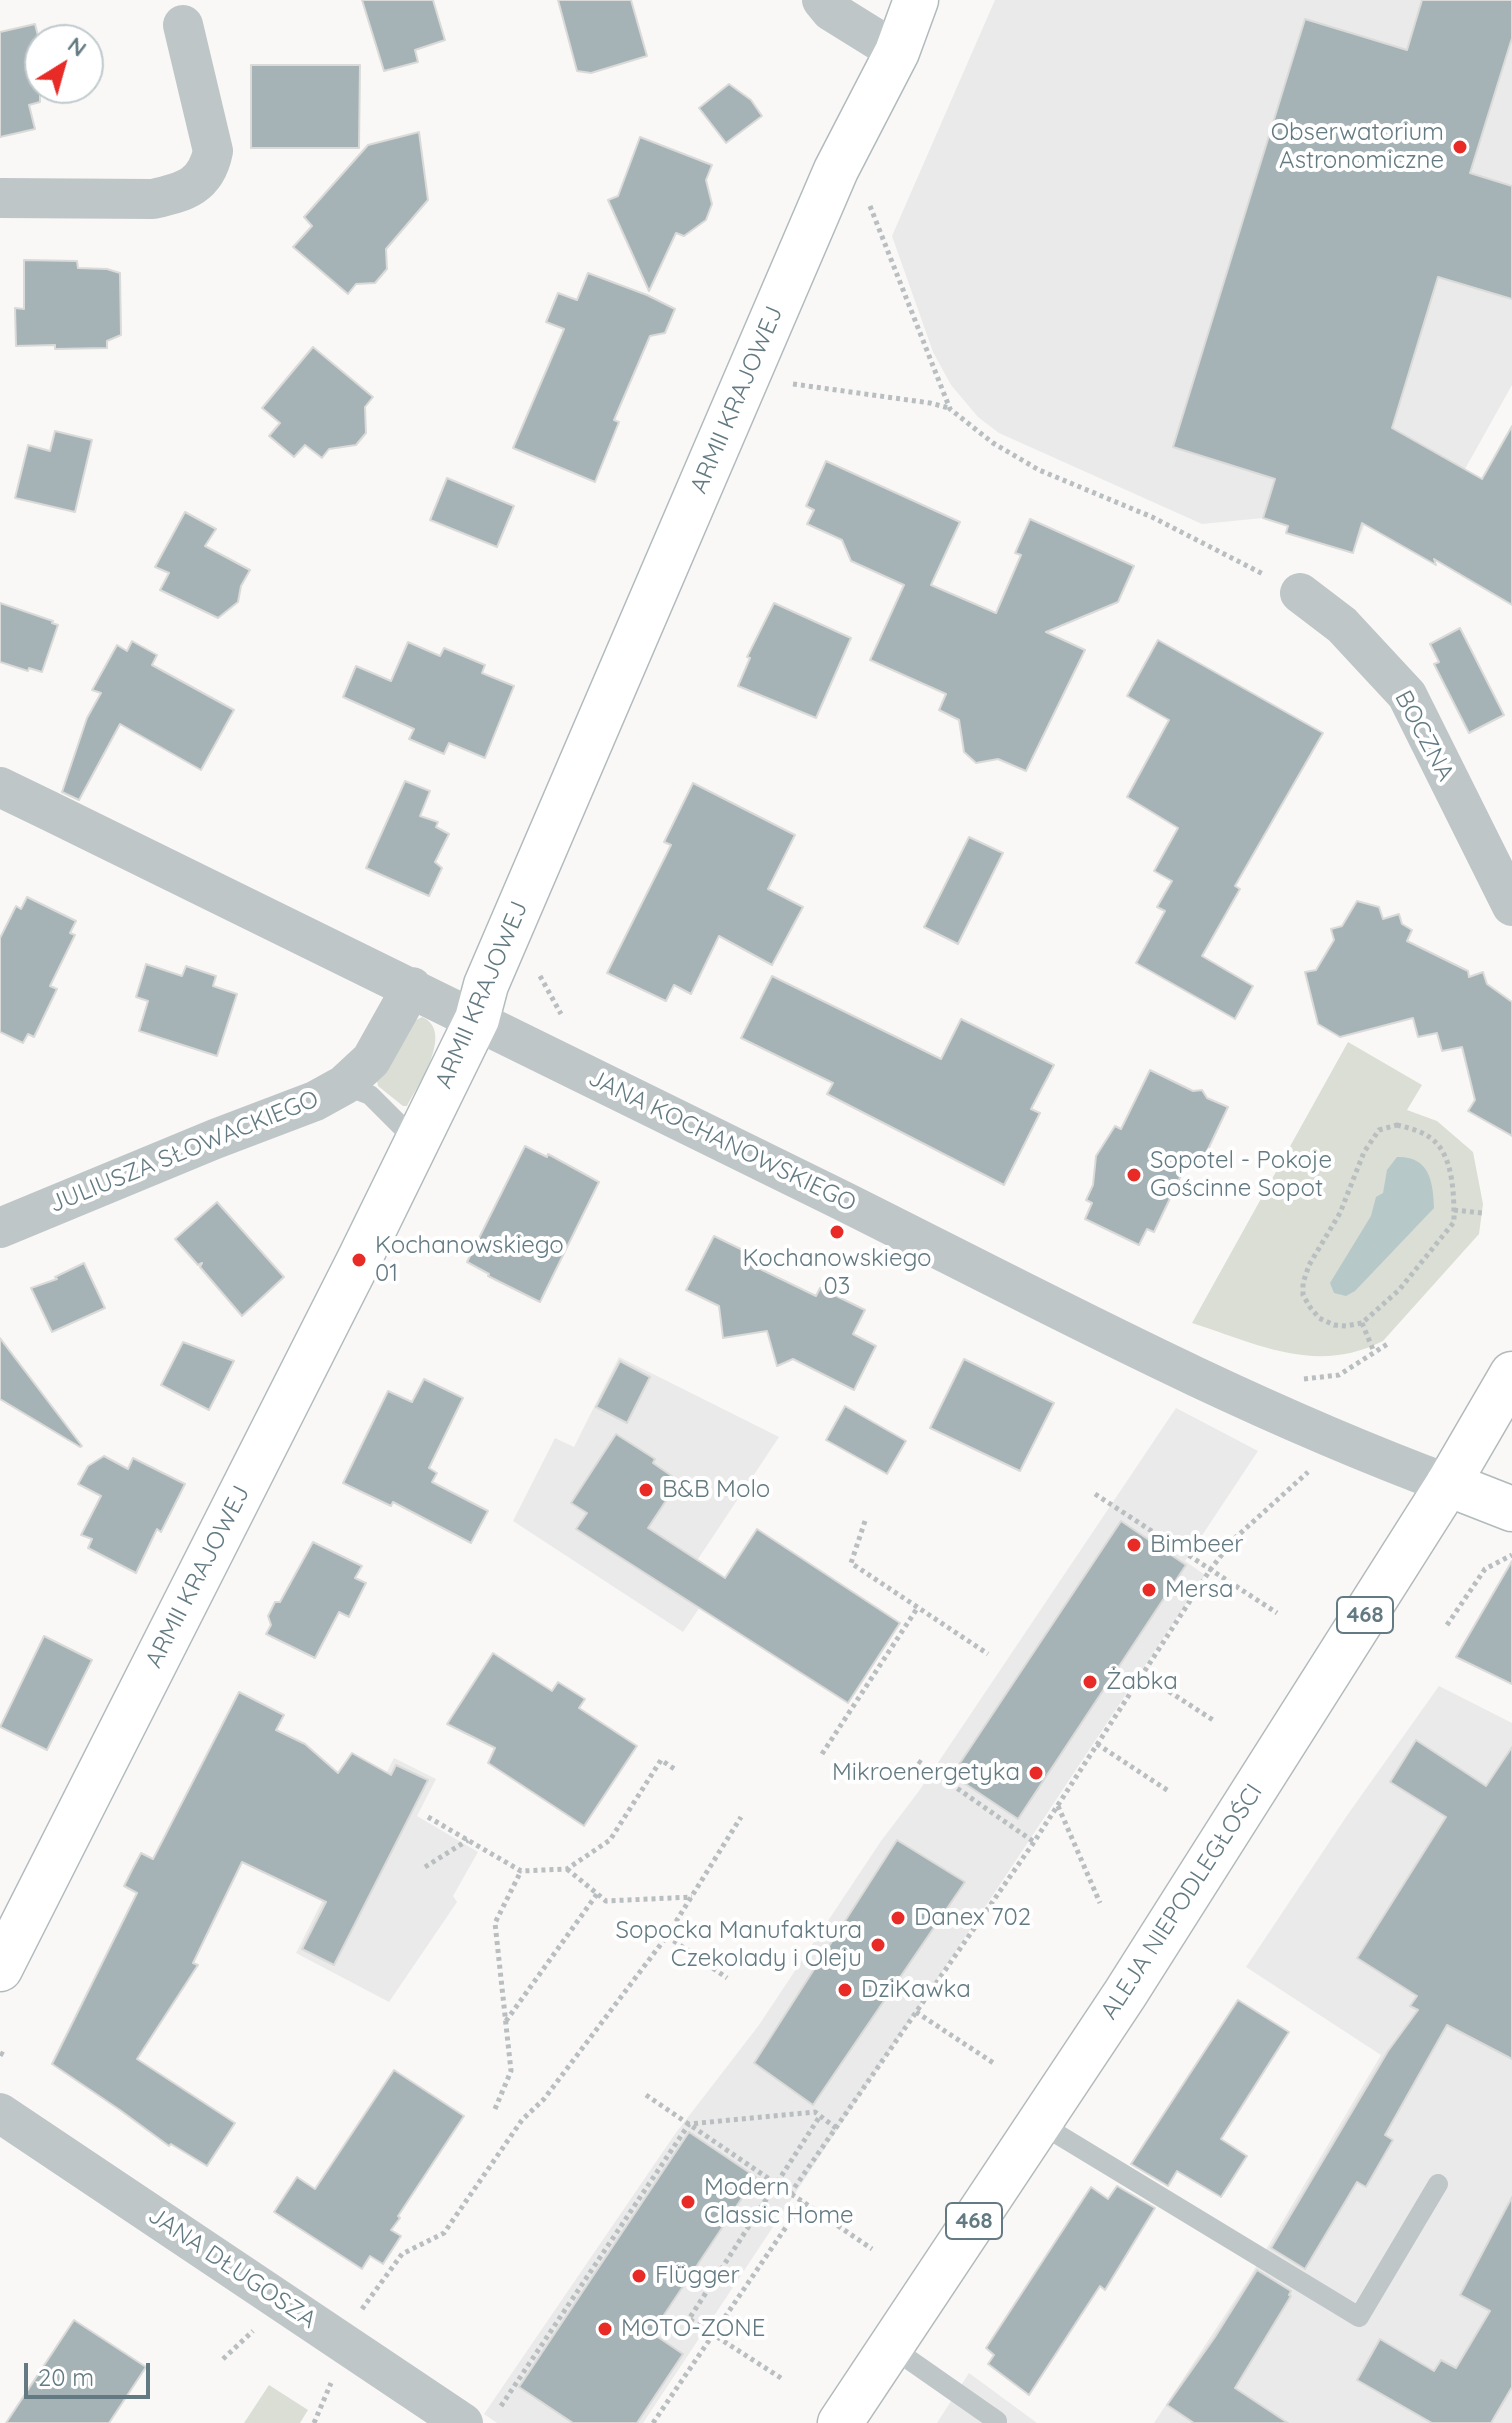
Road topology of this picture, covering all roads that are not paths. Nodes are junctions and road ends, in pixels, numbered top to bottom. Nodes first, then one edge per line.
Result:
1 (822, 0) edge
2 (916, 0) edge
3 (183, 25) dead end
4 (897, 52) junction
5 (0, 198) edge
6 (1300, 593) road end
7 (0, 787) edge
8 (1512, 906) edge
9 (412, 987) junction
10 (477, 1019) junction
11 (344, 1085) junction
12 (417, 1142) junction
13 (0, 1228) edge
14 (1512, 1374) edge
15 (1448, 1484) junction
16 (1512, 1509) edge
17 (0, 1969) edge
18 (0, 2113) edge
19 (1039, 2123) junction
20 (1438, 2184) dead end
21 (891, 2347) junction
22 (480, 2416) edge
23 (997, 2421) edge
24 (840, 2423) edge

1 - 4 street
2 - 4 street, ARMII KRAJOWEJ
3 - 5 street
4 - 10 street, ARMII KRAJOWEJ
6 - 8 street, BOCZNA
7 - 9 street, JANA KOCHANOWSKIEGO
9 - 10 street, JANA KOCHANOWSKIEGO
9 - 11 street, JULIUSZA SŁOWACKIEGO
10 - 12 street, ARMII KRAJOWEJ
10 - 15 street, JANA KOCHANOWSKIEGO
11 - 12 lane
11 - 13 street, JULIUSZA SŁOWACKIEGO
12 - 17 street, ARMII KRAJOWEJ
14 - 15 street, ALEJA NIEPODLEGŁOŚCI / 468
15 - 16 street
15 - 19 street, ALEJA NIEPODLEGŁOŚCI / 468
18 - 22 street, JANA DŁUGOSZA
19 - 20 lane
19 - 21 street, ALEJA NIEPODLEGŁOŚCI / 468
21 - 23 lane
21 - 24 street, ALEJA NIEPODLEGŁOŚCI / 468

